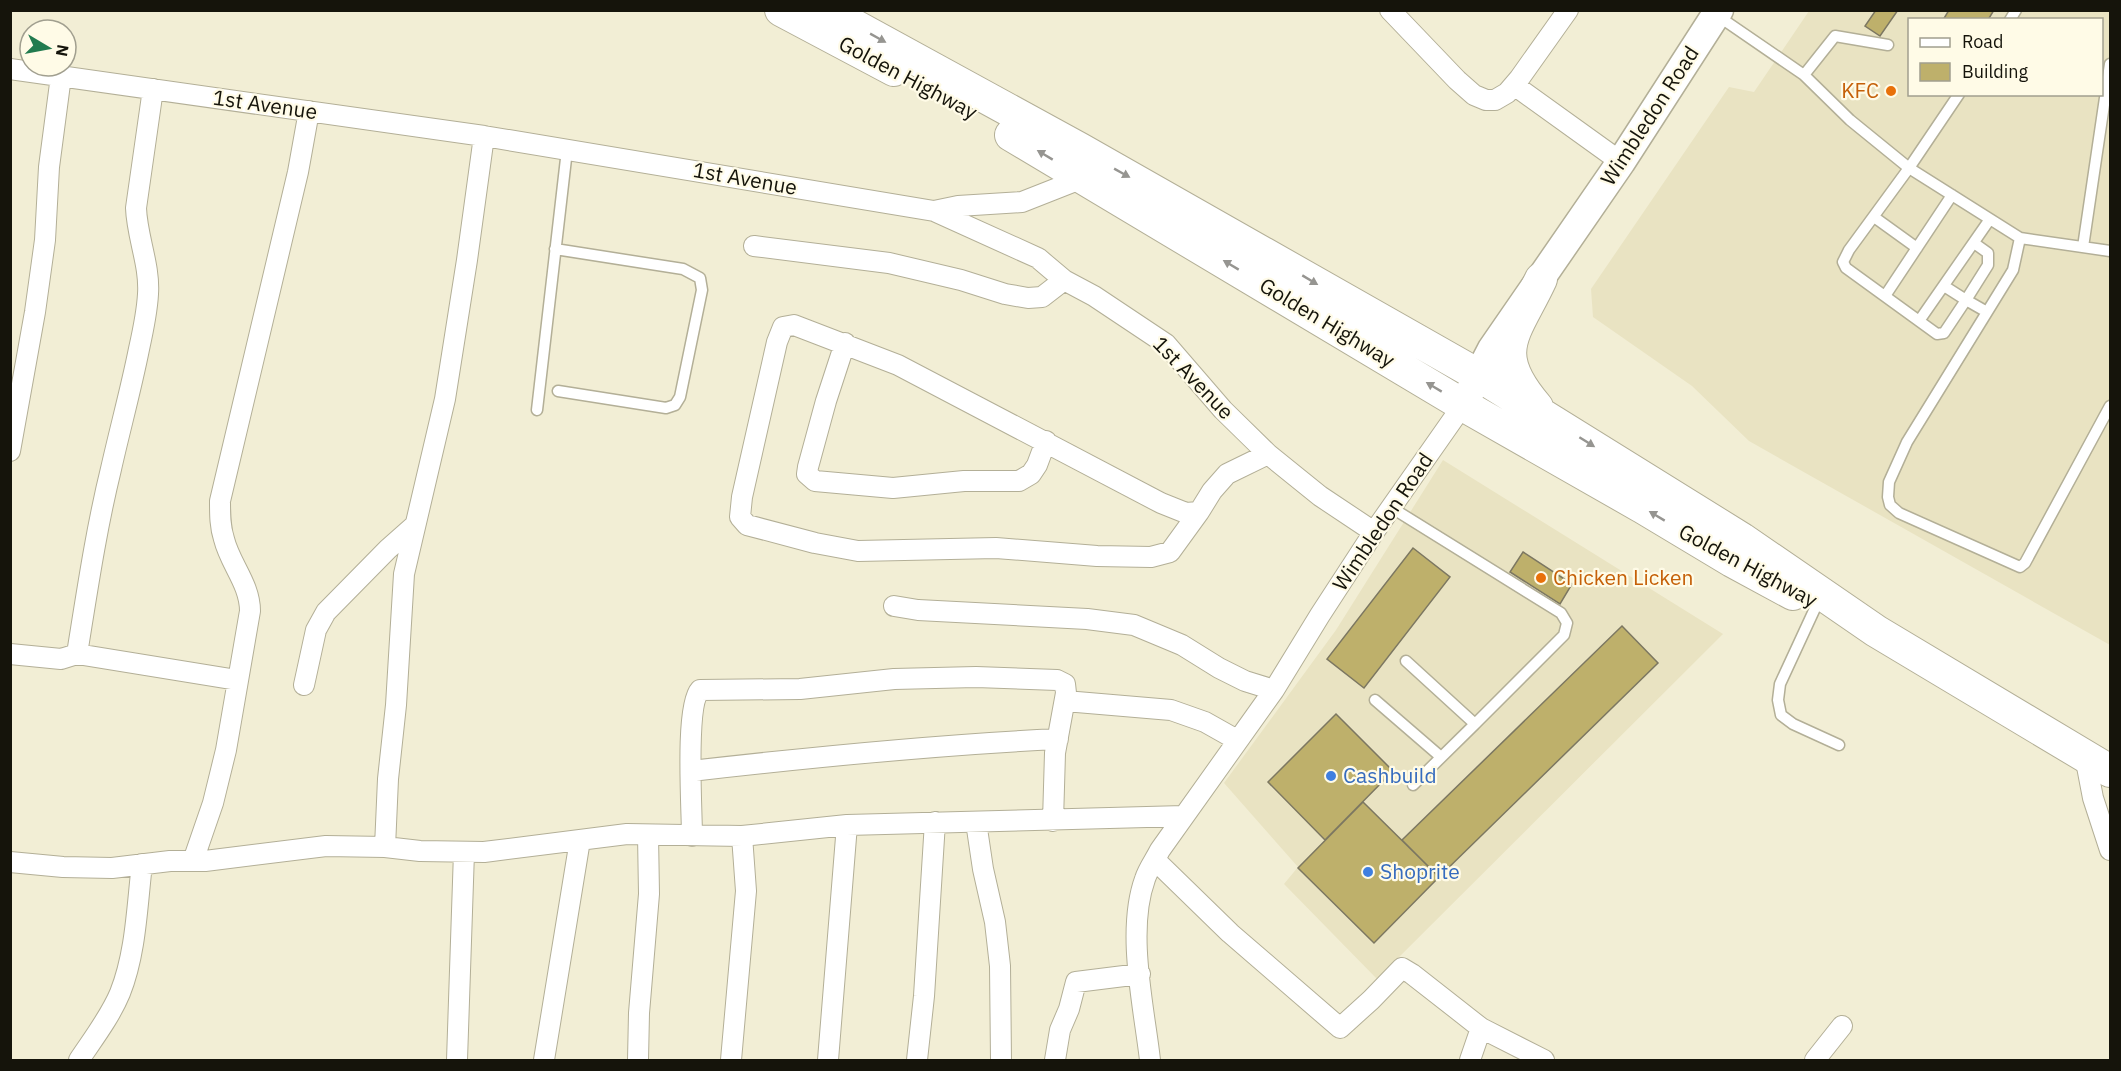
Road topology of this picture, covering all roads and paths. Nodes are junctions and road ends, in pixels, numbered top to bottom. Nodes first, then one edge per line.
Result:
1 (780, 10) edge
2 (826, 10) edge
3 (1390, 10) edge
4 (1568, 10) edge
5 (1718, 12) edge
6 (1888, 45) dead end
7 (2110, 64) edge
8 (1804, 75) junction
9 (61, 78) edge
10 (75, 78) edge
11 (1514, 85) junction
12 (153, 89) junction
13 (1958, 96) edge
14 (309, 111) junction
15 (484, 136) junction
16 (567, 150) junction
17 (1621, 162) junction
18 (1909, 168) junction
19 (1083, 178) junction
20 (1952, 195) junction
21 (934, 211) junction
22 (1874, 216) junction
23 (1990, 219) junction
24 (2020, 238) junction
25 (1974, 243) junction
26 (754, 246) dead end
27 (1917, 248) junction
28 (2083, 248) junction
29 (555, 249) junction
30 (2110, 251) edge
31 (1541, 279) junction
32 (1064, 280) junction
33 (1944, 286) junction
34 (1885, 296) junction
35 (1966, 300) junction
36 (1987, 312) junction
37 (1919, 321) junction
38 (845, 343) junction
39 (1478, 375) junction
40 (558, 391) dead end
41 (1463, 405) junction
42 (2110, 406) edge
43 (537, 410) dead end
44 (1547, 418) junction
45 (1046, 441) junction
46 (10, 451) edge
47 (1268, 454) junction
48 (1392, 508) junction
49 (1199, 512) junction
50 (414, 526) junction
51 (1374, 532) junction
52 (1817, 604) junction
53 (894, 606) dead end
54 (1876, 631) junction
55 (10, 654) edge
56 (77, 654) junction
57 (1406, 661) dead end
58 (237, 680) junction
59 (304, 685) dead end
60 (1274, 690) junction
61 (1375, 700) dead end
62 (1065, 701) junction
63 (1476, 724) junction
64 (1058, 738) junction
65 (1237, 741) junction
66 (1839, 746) dead end
67 (1442, 757) junction
68 (2098, 764) edge
69 (691, 771) junction
70 (1413, 785) dead end
71 (1184, 816) junction
72 (1053, 821) junction
73 (935, 822) junction
74 (976, 822) junction
75 (847, 825) junction
76 (648, 835) junction
77 (692, 836) junction
78 (742, 836) junction
79 (580, 840) junction
80 (386, 847) junction
81 (2110, 850) edge
82 (464, 852) junction
83 (1155, 860) junction
84 (193, 861) junction
85 (10, 862) edge
86 (142, 864) junction
87 (1140, 974) junction
88 (1842, 1026) dead end
89 (1481, 1028) junction
90 (79, 1060) edge
91 (457, 1060) edge
92 (544, 1060) edge
93 (638, 1060) edge
94 (731, 1060) edge
95 (828, 1060) edge
96 (917, 1060) edge
97 (1001, 1060) edge
98 (1055, 1060) edge
99 (1150, 1060) edge
100 (1470, 1060) edge
101 (1545, 1060) edge
102 (1815, 1060) edge

19 -> 1 main road, Golden Highway
2 -> 39 main road, Golden Highway
3 - 11 street
4 - 11 street
5 - 8 lane
5 - 17 street, Wimbledon Road
6 - 8 lane
7 - 28 lane
8 - 18 lane
9 - 46 street
10 - 12 street, 1st Avenue
11 - 17 street
12 - 14 street, 1st Avenue
12 - 56 street
13 - 18 lane
14 - 15 street, 1st Avenue
14 - 58 street
15 - 16 street, 1st Avenue
15 - 50 street
16 - 21 street, 1st Avenue
16 - 29 lane
17 - 31 street, Wimbledon Road
18 - 20 lane
18 - 22 lane
19 - 21 street
41 -> 19 main road, Golden Highway
20 - 23 lane
20 - 27 lane
21 - 32 street, 1st Avenue
22 - 27 lane
22 - 34 lane
23 - 24 lane
23 - 25 lane
24 - 28 lane
24 - 36 lane
25 - 33 lane
25 - 35 lane
26 - 32 street
27 - 34 lane
28 - 30 lane
29 - 40 lane
29 - 43 lane
31 - 39 street, Wimbledon Road
31 - 44 main road
32 - 47 street, 1st Avenue
33 - 35 lane
33 - 37 lane
34 - 37 lane
35 - 36 lane
35 - 37 lane
36 - 42 lane
38 - 45 street
38 - 45 street
38 - 49 street
39 - 41 street, Wimbledon Road
39 - 44 main road, Golden Highway
41 - 48 street, Wimbledon Road
52 -> 41 main road, Golden Highway
44 -> 54 main road, Golden Highway
45 - 49 street
47 - 49 street
47 - 51 street, 1st Avenue
48 - 51 street, Wimbledon Road
48 - 63 lane
50 - 59 street
50 - 80 street
51 - 60 street, Wimbledon Road
52 - 54 main road, Golden Highway
52 - 66 lane
53 - 60 street
54 - 68 main road, Golden Highway
55 - 56 street
56 - 58 street
57 - 63 lane
58 - 84 street
60 - 65 street, Wimbledon Road
61 - 67 lane
62 - 64 street
62 - 65 street
62 - 69 street
63 - 67 lane
64 - 69 street
64 - 72 street
65 - 71 street, Wimbledon Road
67 - 70 lane
68 - 81 street
69 - 77 street
71 - 72 street
71 - 83 street, Wimbledon Road
72 - 74 street
73 - 74 street
73 - 75 street
73 - 96 street
74 - 97 street
75 - 78 street
75 - 95 street
76 - 77 street
76 - 79 street
76 - 93 street
77 - 78 street
78 - 94 street
79 - 82 street
79 - 92 street
80 - 82 street
80 - 84 street
82 - 91 street
83 - 87 street, Wimbledon Road
83 - 89 street
84 - 86 street
85 - 86 street
86 - 90 street
87 - 98 street
87 - 99 street, Wimbledon Road
88 - 102 street
89 - 100 street
89 - 101 street

